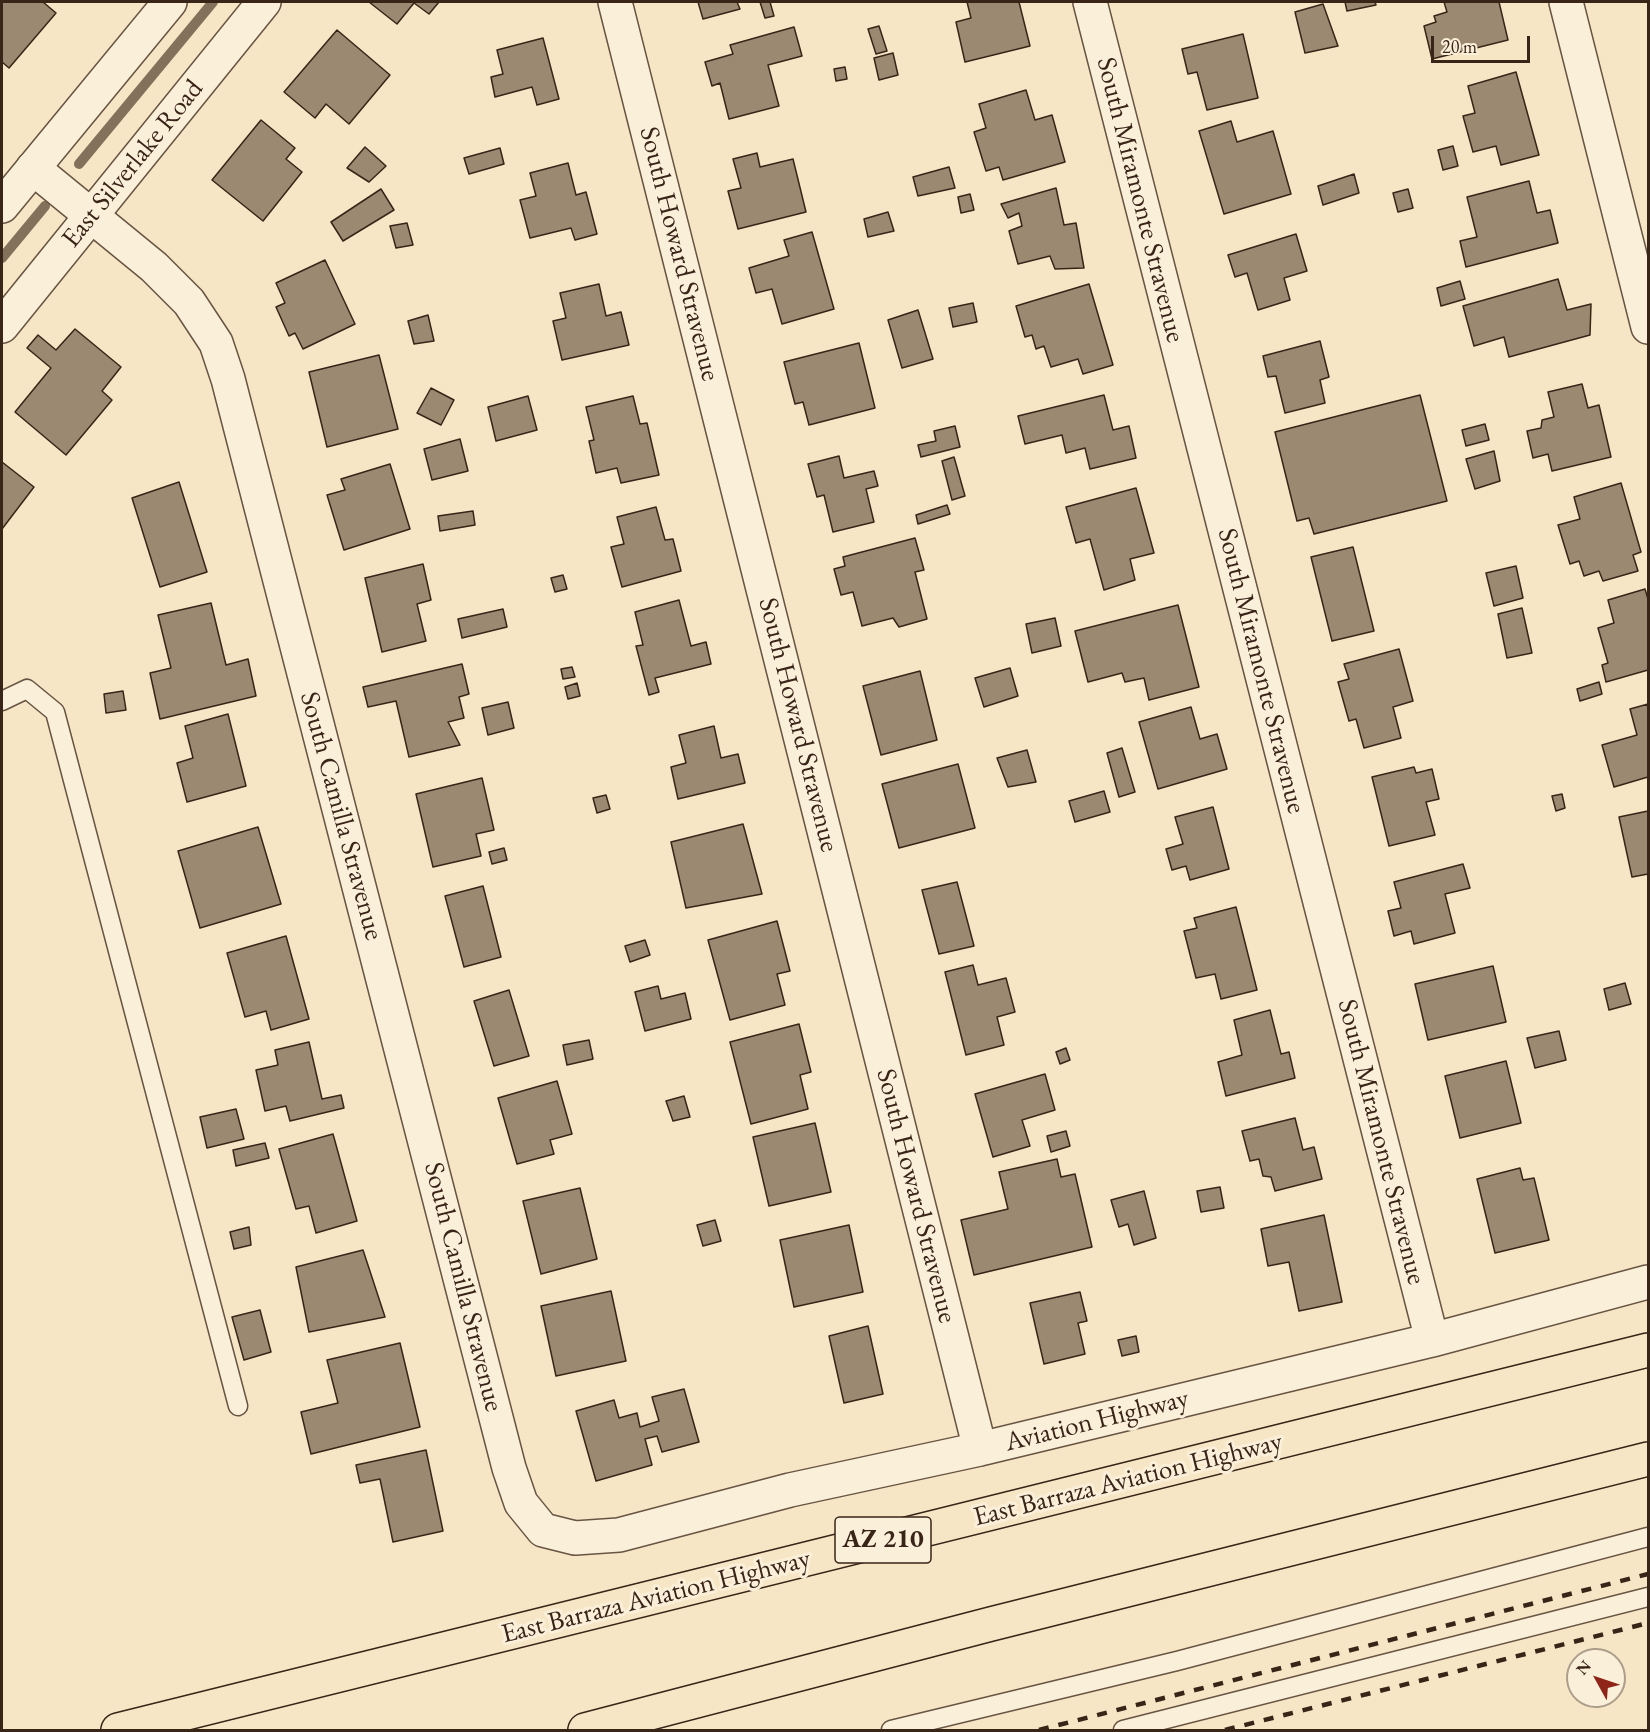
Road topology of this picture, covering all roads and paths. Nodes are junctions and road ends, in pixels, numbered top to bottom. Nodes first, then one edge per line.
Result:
1 (170, 2) edge
2 (264, 2) edge
3 (615, 2) edge
4 (1090, 2) edge
5 (1566, 2) edge
6 (33, 168) junction
7 (2, 206) edge
8 (92, 216) junction
9 (2, 326) edge
10 (1648, 327) edge
11 (2, 701) edge
12 (1648, 1282) edge
13 (1432, 1340) junction
14 (1648, 1350) edge
15 (238, 1406) dead end
16 (980, 1449) junction
17 (1648, 1459) edge
18 (543, 1530) joint
19 (1648, 1537) edge
20 (1648, 1597) edge
21 (118, 1731) edge
22 (585, 1731) edge
23 (891, 1731) edge
24 (1124, 1731) edge

1 - 6 street
2 - 8 street, East Silverlake Road
3 - 16 street, South Howard Stravenue
4 - 13 street, South Miramonte Stravenue
5 - 10 street
6 - 7 street
6 - 8 street, South Camilla Stravenue
8 - 9 street, East Silverlake Road
8 - 18 street, South Camilla Stravenue
11 - 15 lane
12 - 13 street, Aviation Highway
13 - 16 street, Aviation Highway
14 - 21 main road, East Barraza Aviation Highway / AZ 210
16 - 18 street, Aviation Highway
17 - 22 main road
19 - 23 lane
20 - 24 lane

